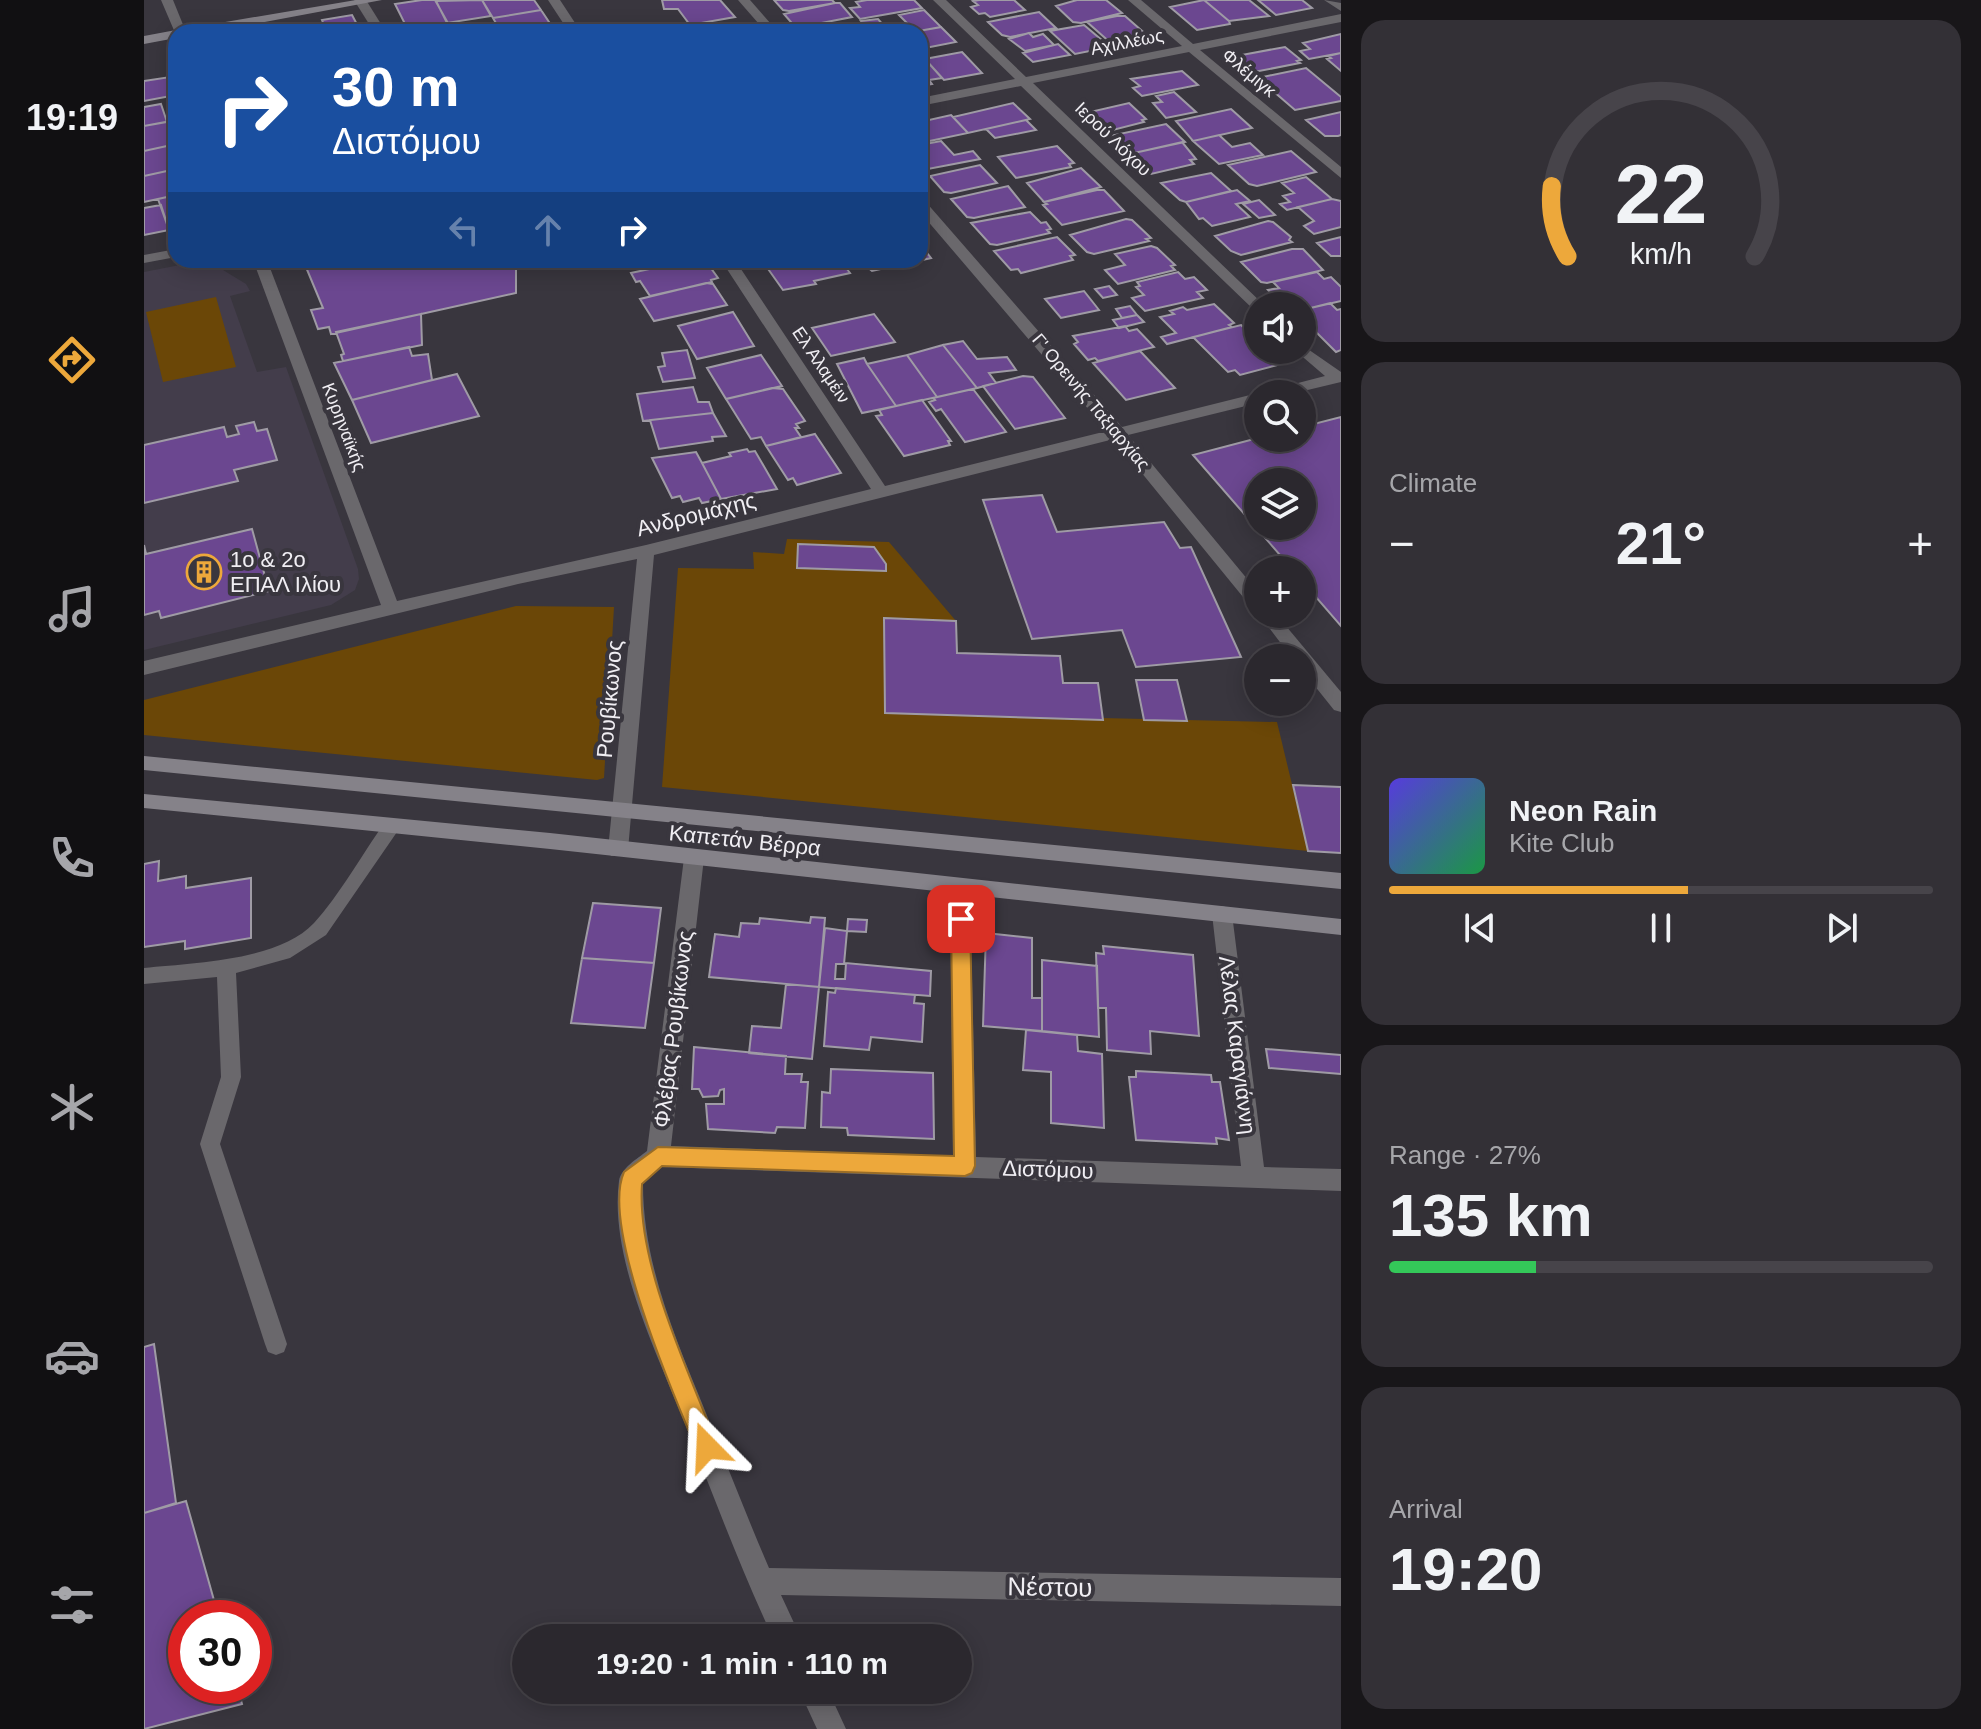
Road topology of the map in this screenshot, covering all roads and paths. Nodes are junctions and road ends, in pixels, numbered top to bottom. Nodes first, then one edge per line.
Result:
1 (167, 0) edge
2 (376, 0) edge
3 (554, 0) edge
4 (744, 0) edge
5 (939, 0) edge
6 (1134, 0) edge
7 (1330, 0) edge
8 (361, 1) edge
9 (1341, 8) edge
10 (1341, 18) edge
11 (175, 24) edge
12 (234, 24) edge
13 (375, 24) edge
14 (570, 24) edge
15 (765, 24) edge
16 (168, 35) edge
17 (144, 40) edge
18 (1191, 48) junction
19 (1023, 81) junction
20 (928, 100) edge
21 (1341, 174) edge
22 (928, 213) edge
23 (168, 254) edge
24 (144, 259) edge
25 (263, 268) edge
26 (733, 268) edge
27 (1244, 293) edge
28 (1316, 360) edge
29 (1339, 377) edge
30 (1316, 383) edge
31 (1244, 402) edge
32 (1118, 433) junction
33 (881, 492) junction
34 (646, 551) junction
35 (1244, 587) edge
36 (391, 608) junction
37 (1278, 628) edge
38 (144, 668) edge
39 (1341, 705) edge
40 (144, 763) edge
41 (144, 801) edge
42 (623, 810) junction
43 (391, 827) junction
44 (618, 850) junction
45 (694, 858) junction
46 (1341, 881) edge
47 (960, 888) junction
48 (1222, 914) junction
49 (1341, 927) edge
50 (226, 968) junction
51 (144, 976) edge
52 (658, 1156) junction
53 (965, 1166) junction
54 (1254, 1176) junction
55 (1341, 1180) edge
56 (276, 1344) dead end
57 (759, 1581) junction
58 (1341, 1592) edge
59 (780, 1624) edge
60 (820, 1704) edge
61 (832, 1729) edge

1 - 11 street
2 - 8 street
3 - 14 street
4 - 15 street
5 - 19 street, Ιερού Λόχου
6 - 18 street, Φλέμιγκ
7 - 9 street
8 - 12 street
8 - 13 street
10 - 18 street, Αχιλλέως
16 - 17 street
18 - 19 street, Αχιλλέως
18 - 21 street, Φλέμιγκ
19 - 20 street, Αχιλλέως
19 - 27 street, Ιερού Λόχου
22 - 32 street, Γ' Ορεινής Ταξιαρχίας
23 - 24 street
25 - 36 street, Κυρηναϊκής
26 - 33 street, Ελ Αλαμέιν
28 - 29 street
29 - 30 street
31 - 32 street, Ανδρομάχης
32 - 33 street, Ανδρομάχης
32 - 35 street, Γ' Ορεινής Ταξιαρχίας
33 - 34 street, Ανδρομάχης
34 - 36 street, Ανδρομάχης
34 - 42 street, Ρουβίκωνος
36 - 38 street, Ανδρομάχης
37 - 39 street
40 - 42 street, Καπετάν Βέρρα
41 - 43 street, Καπετάν Βέρρα
42 - 44 street, Ρουβίκωνος
42 - 46 street, Καπετάν Βέρρα
43 - 44 street, Καπετάν Βέρρα
43 - 50 lane
44 - 45 street, Καπετάν Βέρρα
45 - 47 street, Καπετάν Βέρρα
45 - 52 street, Φλέβας Ρουβίκωνος
47 - 48 street, Καπετάν Βέρρα
47 - 53 street
48 - 49 street, Καπετάν Βέρρα
48 - 54 street, Λέλας Καραγιάννη
50 - 51 lane
50 - 56 lane
52 - 53 street, Διστόμου
52 - 57 street, Φλέβας Ρουβίκωνος
53 - 54 street, Διστόμου
54 - 55 street, Διστόμου
57 - 58 street, Νέστου
57 - 59 street, Φλέβας Ρουβίκωνος
60 - 61 street

